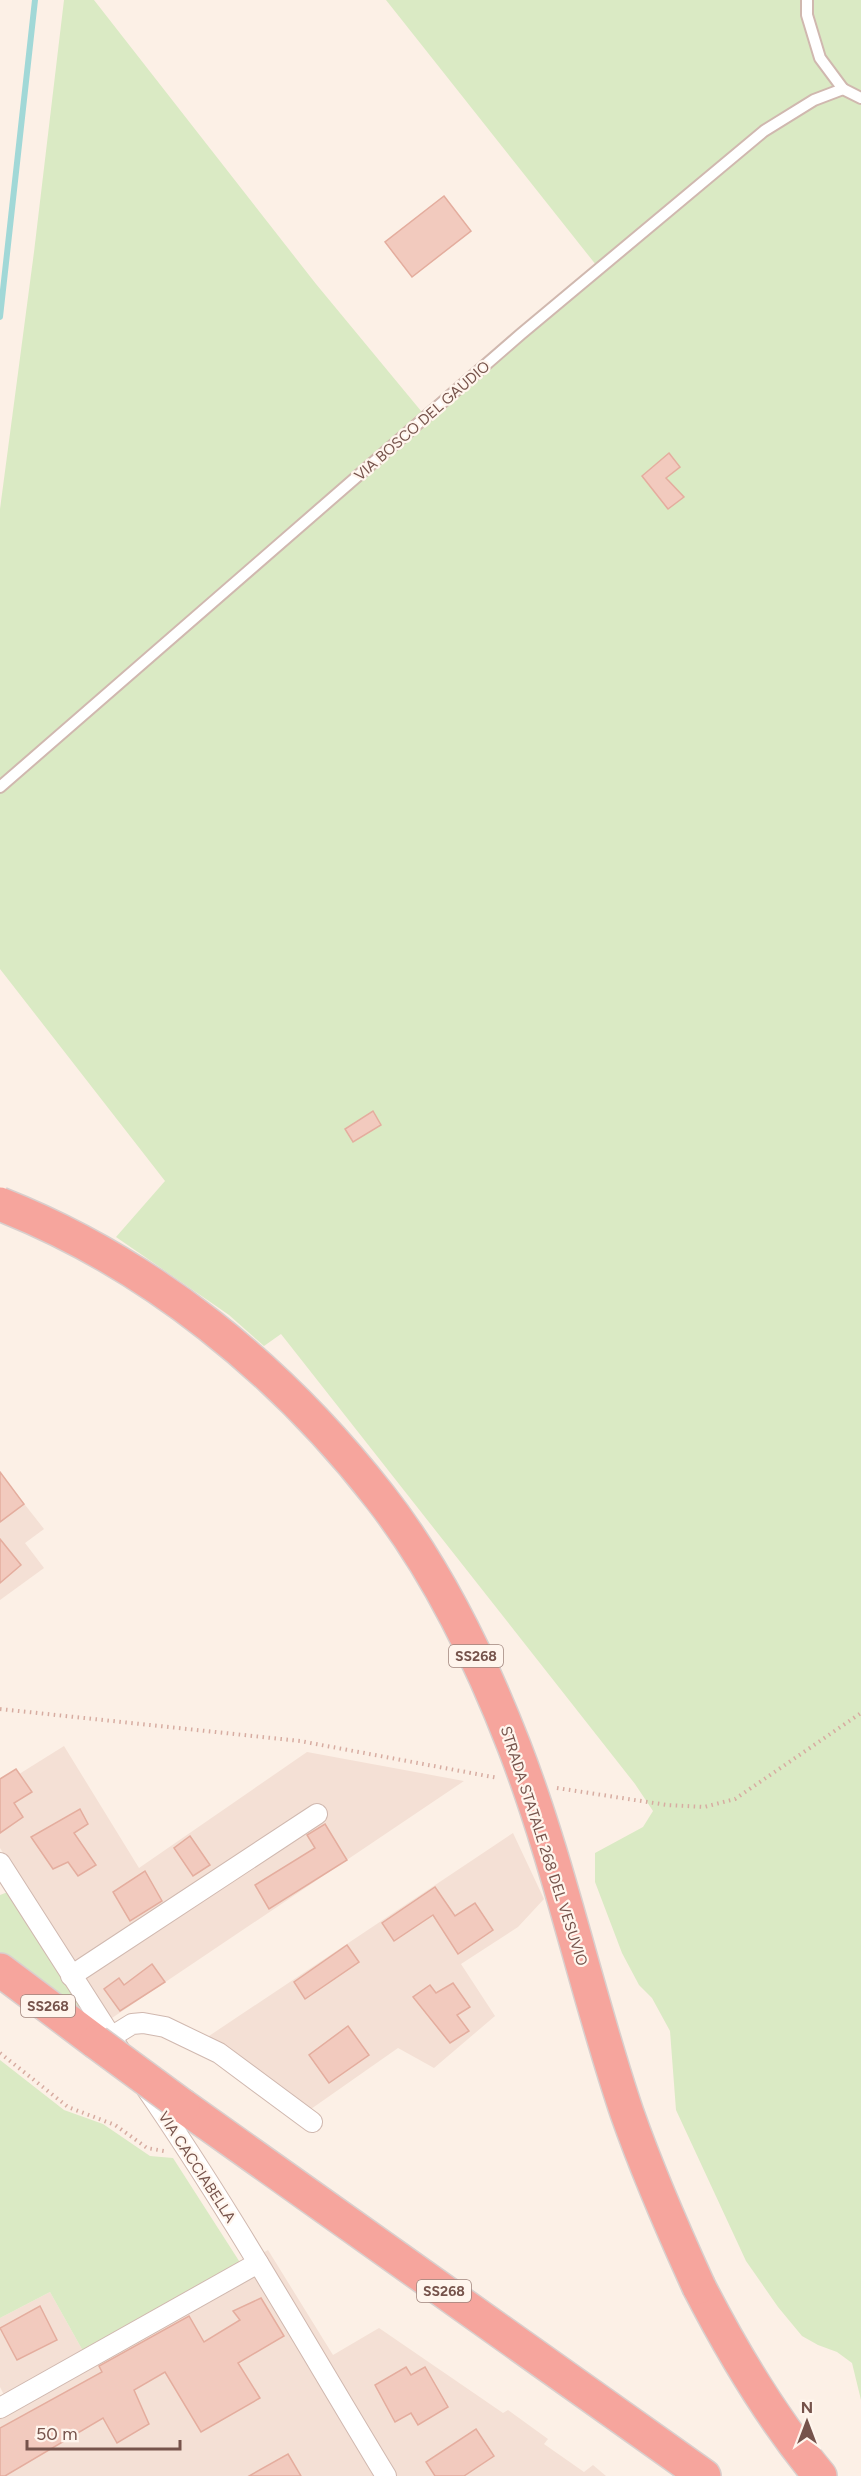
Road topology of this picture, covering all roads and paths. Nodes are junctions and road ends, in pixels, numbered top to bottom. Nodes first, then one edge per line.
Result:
1 (807, 0) edge
2 (843, 90) junction
3 (861, 98) edge
4 (0, 787) edge
5 (0, 1204) edge
6 (0, 1709) edge
7 (861, 1713) edge
8 (504, 1779) dead end
9 (550, 1787) dead end
10 (317, 1814) dead end
11 (0, 1863) edge
12 (0, 1970) edge
13 (71, 1976) junction
14 (103, 2040) junction
15 (0, 2054) edge
16 (312, 2122) dead end
17 (184, 2144) junction
18 (258, 2263) junction
19 (0, 2408) edge
20 (819, 2474) edge
21 (386, 2476) edge
22 (704, 2476) edge

1 - 2 lane
2 - 3 lane
2 - 4 lane, VIA BOSCO DEL GAUDIO
5 - 20 highway, STRADA STATALE 268 DEL VESUVIO / SS268, bridge
6 - 8 path
7 - 9 path
10 - 13 street
11 - 13 street, VIA CACCIABELLA
12 - 14 highway, SS268
13 - 14 street, VIA CACCIABELLA
14 - 16 street
14 - 17 street, VIA CACCIABELLA
14 - 22 highway, SS268, bridge
15 - 17 path
17 - 18 street, VIA CACCIABELLA
18 - 19 street
18 - 21 street, VIA CACCIABELLA

